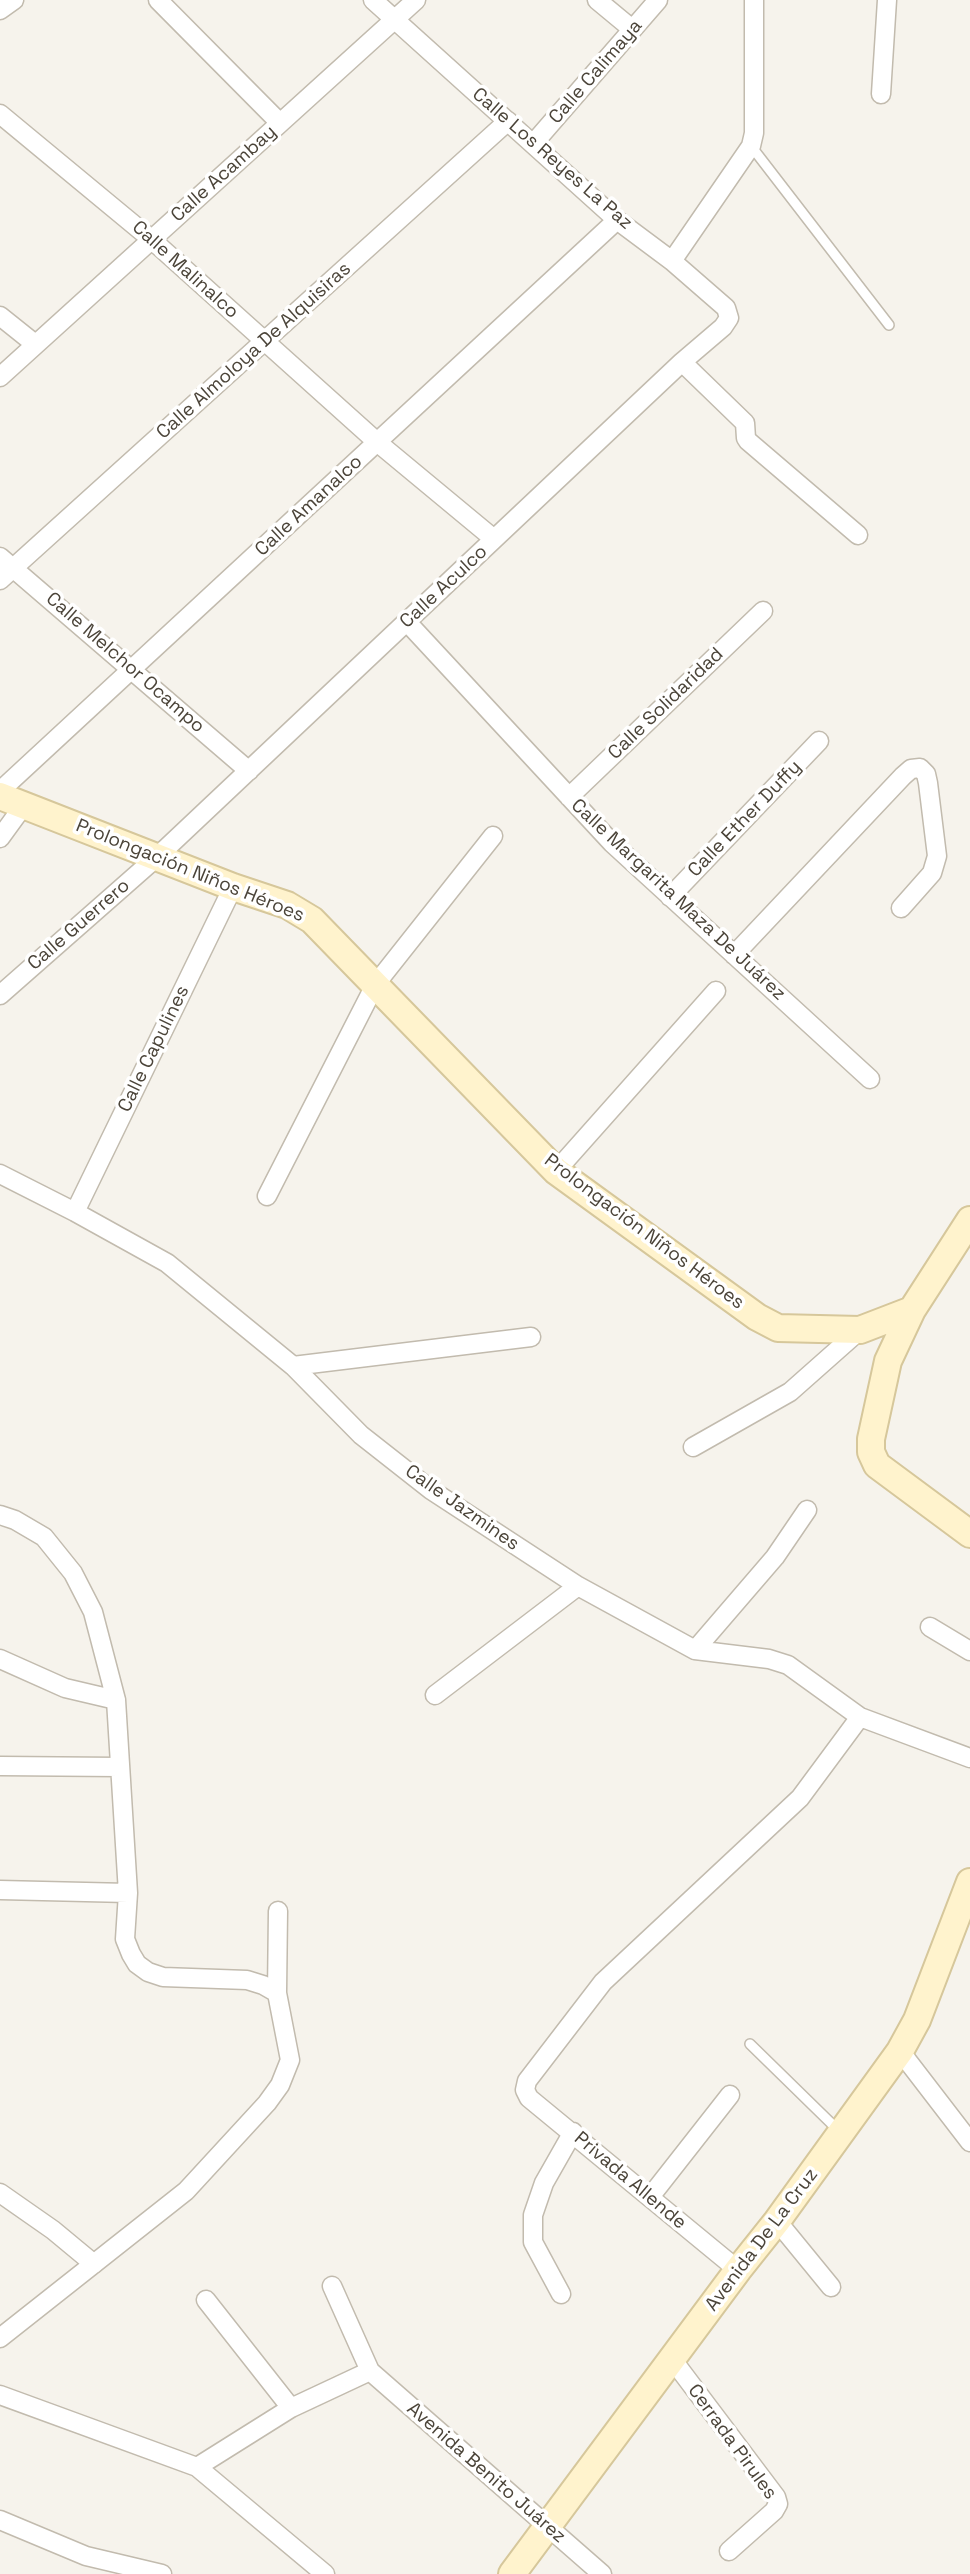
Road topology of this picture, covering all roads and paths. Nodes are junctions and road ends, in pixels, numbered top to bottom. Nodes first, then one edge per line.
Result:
1 (14, 0) edge
2 (158, 0) edge
3 (373, 0) edge
4 (416, 0) edge
5 (597, 0) edge
6 (658, 0) edge
7 (754, 0) edge
8 (887, 0) edge
9 (0, 10) edge
10 (395, 20) junction
11 (632, 29) junction
12 (881, 94) dead end
13 (0, 114) edge
14 (508, 121) junction
15 (280, 123) junction
16 (533, 144) junction
17 (751, 146) junction
18 (618, 220) junction
19 (151, 239) junction
20 (672, 261) junction
21 (0, 316) edge
22 (729, 318) joint
23 (890, 325) dead end
24 (264, 341) junction
25 (36, 345) junction
26 (682, 362) junction
27 (0, 377) edge
28 (377, 442) junction
29 (858, 535) dead end
30 (494, 539) junction
31 (4, 569) edge
32 (763, 611) dead end
33 (407, 622) junction
34 (132, 669) junction
35 (819, 741) dead end
36 (249, 771) junction
37 (569, 797) junction
38 (8, 798) edge
39 (493, 836) dead end
40 (0, 838) edge
41 (158, 856) junction
42 (233, 887) junction
43 (670, 897) junction
44 (901, 908) dead end
45 (734, 955) junction
46 (376, 985) junction
47 (716, 992) dead end
48 (0, 995) edge
49 (870, 1079) dead end
50 (556, 1171) junction
51 (0, 1174) edge
52 (267, 1196) dead end
53 (75, 1212) junction
54 (970, 1220) edge
55 (912, 1310) junction
56 (860, 1330) junction
57 (531, 1337) dead end
58 (293, 1366) junction
59 (693, 1447) dead end
60 (807, 1510) dead end
61 (0, 1516) edge
62 (970, 1534) edge
63 (578, 1586) junction
64 (930, 1628) dead end
65 (695, 1650) junction
66 (970, 1651) edge
67 (0, 1659) edge
68 (435, 1695) dead end
69 (116, 1700) junction
70 (860, 1717) junction
71 (970, 1758) edge
72 (0, 1766) edge
73 (118, 1767) junction
74 (970, 1882) edge
75 (0, 1890) edge
76 (128, 1893) junction
77 (278, 1911) dead end
78 (277, 1993) junction
79 (750, 2044) dead end
80 (900, 2051) junction
81 (730, 2095) dead end
82 (573, 2132) junction
83 (841, 2134) junction
84 (970, 2142) edge
85 (0, 2193) edge
86 (650, 2197) junction
87 (777, 2221) junction
88 (94, 2264) junction
89 (738, 2270) junction
90 (332, 2286) dead end
91 (831, 2287) dead end
92 (561, 2294) dead end
93 (206, 2300) dead end
94 (0, 2338) edge
95 (672, 2358) junction
96 (370, 2371) junction
97 (0, 2395) edge
98 (291, 2407) junction
99 (197, 2467) junction
100 (0, 2520) edge
101 (547, 2527) junction
102 (729, 2551) dead end
103 (315, 2572) edge
104 (162, 2574) edge
105 (512, 2574) edge
106 (601, 2574) edge

1 - 9 street
2 - 15 street
3 - 10 street, Calle Los Reyes La Paz
4 - 10 street, Calle Acambay
5 - 11 street
6 - 11 street, Calle Calimaya
7 - 17 street
8 - 12 street
10 - 14 street, Calle Los Reyes La Paz
10 - 15 street, Calle Acambay
11 - 16 street, Calle Calimaya
13 - 19 street, Calle Malinalco
14 - 16 street, Calle Los Reyes La Paz
14 - 24 street, Calle Almoloya De Alquisiras
15 - 19 street, Calle Acambay
16 - 18 street, Calle Los Reyes La Paz
17 - 20 street
17 - 23 lane
18 - 20 street, Calle Los Reyes La Paz
18 - 28 street, Calle Amanalco
19 - 24 street, Calle Malinalco
19 - 25 street, Calle Acambay
20 - 22 street, Calle Los Reyes La Paz
21 - 25 street
22 - 26 street, Calle Aculco
24 - 28 street, Calle Malinalco
24 - 31 street, Calle Almoloya De Alquisiras
25 - 27 street, Calle Acambay
26 - 29 street
26 - 30 street, Calle Aculco
28 - 30 street, Calle Malinalco
28 - 34 street, Calle Amanalco
30 - 33 street, Calle Aculco
31 - 34 street, Calle Melchor Ocampo
32 - 37 street, Calle Solidaridad
33 - 36 street, Calle Aculco
33 - 37 street, Calle Margarita Maza De Juárez
34 - 36 street, Calle Melchor Ocampo
34 - 38 street, Calle Amanalco
35 - 43 street, Calle Ether Duffy
36 - 41 street, Calle Aculco
37 - 43 street, Calle Margarita Maza De Juárez
38 - 40 street, Calle Amanalco
38 - 41 main road, Prolongación Niños Héroes
39 - 46 street
41 - 42 main road, Prolongación Niños Héroes
41 - 48 street, Calle Guerrero
42 - 46 main road, Prolongación Niños Héroes
42 - 53 street, Calle Capulines
43 - 45 street, Calle Margarita Maza De Juárez
44 - 45 street
45 - 49 street, Calle Margarita Maza De Juárez
46 - 50 main road, Prolongación Niños Héroes
46 - 52 street
47 - 50 street
50 - 56 main road, Prolongación Niños Héroes
51 - 53 street, Calle Jazmines
53 - 58 street, Calle Jazmines
54 - 55 main road
55 - 56 main road, Prolongación Niños Héroes
55 - 62 main road
56 - 59 street
57 - 58 street
58 - 63 street, Calle Jazmines
60 - 65 street
61 - 69 street
63 - 65 street, Calle Jazmines
63 - 68 street
64 - 66 street
65 - 70 street, Calle Jazmines
67 - 69 street
69 - 73 street
70 - 71 street, Calle Jazmines
70 - 82 street, Privada Allende
72 - 73 street
73 - 76 street
74 - 80 main road, Avenida De La Cruz
75 - 76 street
76 - 78 street
77 - 78 street
78 - 88 street
79 - 83 lane
80 - 83 main road, Avenida De La Cruz
80 - 84 street
81 - 86 street
82 - 86 street, Privada Allende
82 - 92 street
83 - 87 main road, Avenida De La Cruz
85 - 88 street
86 - 89 street, Privada Allende
87 - 89 main road, Avenida De La Cruz
87 - 91 street
88 - 94 street
89 - 95 main road, Avenida De La Cruz
90 - 96 street
93 - 98 street
95 - 101 main road, Avenida De La Cruz
95 - 102 street, Cerrada Pirules
96 - 98 street
96 - 101 street, Avenida Benito Juárez
97 - 99 street
98 - 99 street
99 - 103 street
100 - 104 street
101 - 105 main road, Avenida De La Cruz
101 - 106 street, Avenida Benito Juárez

